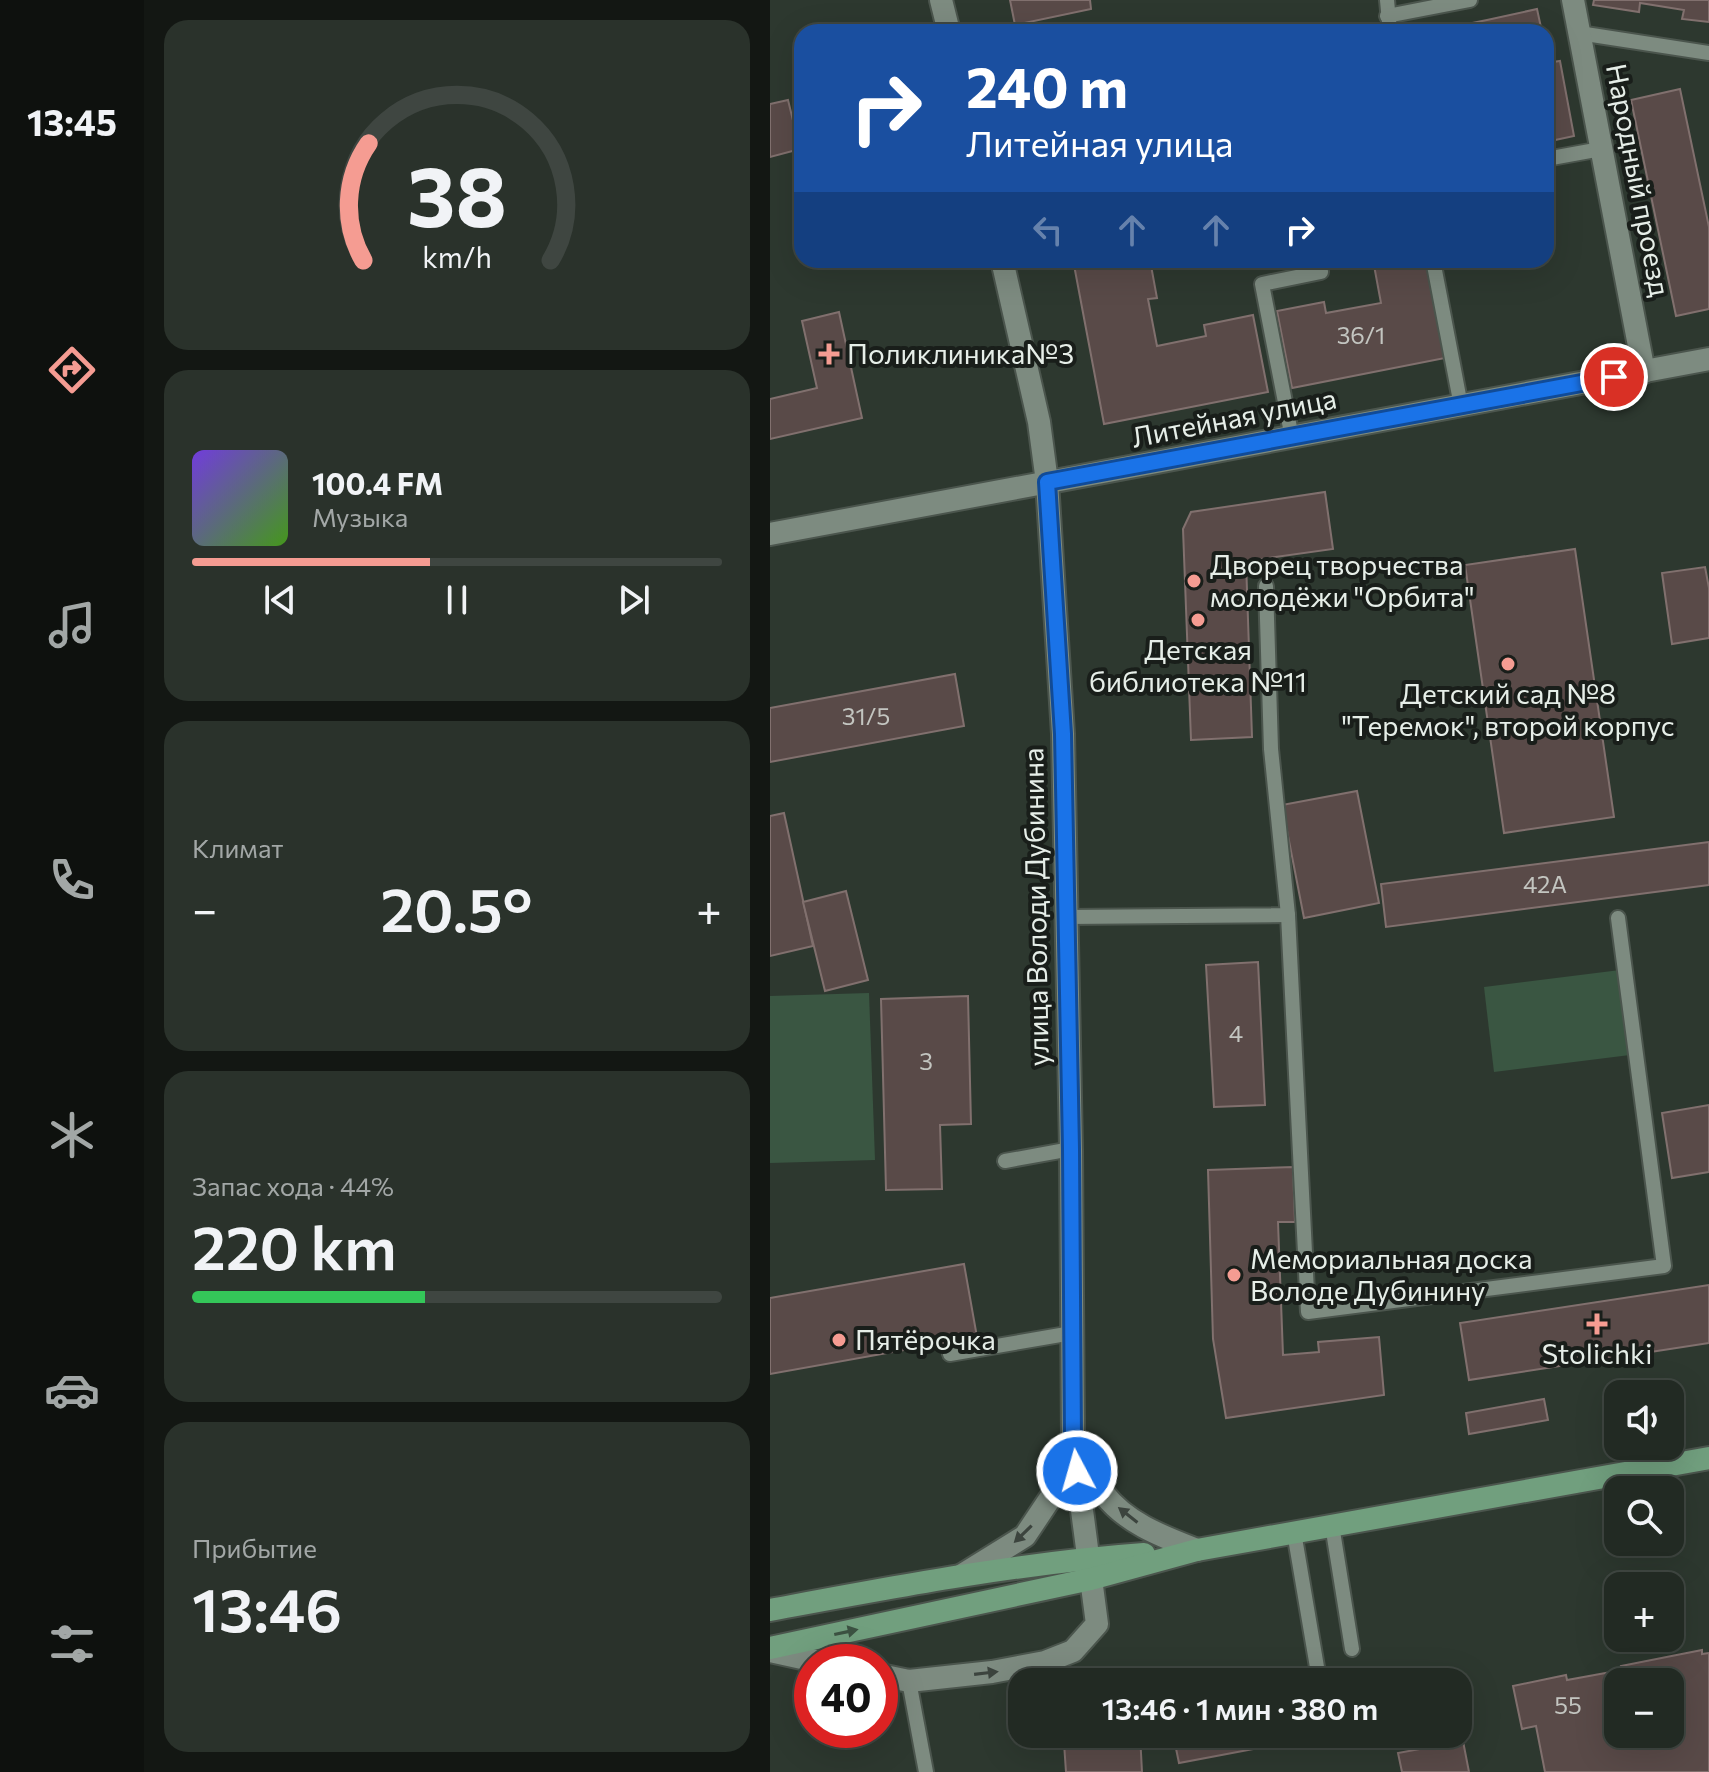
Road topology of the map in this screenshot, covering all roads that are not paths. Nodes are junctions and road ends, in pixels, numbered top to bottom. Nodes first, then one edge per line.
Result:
1 (941, 0) edge
2 (1387, 0) edge
3 (1470, 0) edge
4 (1573, 0) edge
5 (1387, 16) junction
6 (947, 24) edge
7 (1388, 24) edge
8 (1579, 33) junction
9 (1709, 53) edge
10 (1601, 149) junction
11 (1554, 158) edge
12 (1004, 268) edge
13 (1320, 268) edge
14 (1435, 268) edge
15 (1709, 359) edge
16 (1644, 372) junction
17 (1461, 406) junction
18 (1292, 438) junction
19 (1047, 482) junction
20 (770, 534) edge
21 (1266, 586) dead end
22 (1288, 915) junction
23 (1066, 917) junction
24 (1618, 918) dead end
25 (1071, 1149) junction
26 (1005, 1161) dead end
27 (1072, 1333) junction
28 (950, 1354) dead end
29 (1073, 1442) junction
30 (1709, 1458) edge
31 (1332, 1525) junction
32 (1294, 1532) junction
33 (1197, 1550) junction
34 (1090, 1568) junction
35 (962, 1575) junction
36 (770, 1610) edge
37 (1352, 1649) dead end
38 (770, 1650) edge
39 (794, 1656) edge
40 (1317, 1668) edge
41 (898, 1679) edge
42 (909, 1681) junction
43 (926, 1772) edge

1 - 6 street
2 - 5 lane
3 - 5 lane
4 - 8 street, Народный проезд
5 - 7 lane
8 - 9 lane
8 - 10 street, Народный проезд
10 - 11 lane
10 - 16 street, Народный проезд
12 - 19 street, улица Володи Дубинина
13 - 18 lane
14 - 17 lane
15 - 16 street, Литейная улица
16 - 17 street, Литейная улица
17 - 18 street, Литейная улица
18 - 19 street, Литейная улица
19 - 20 street, Литейная улица
19 - 23 street, улица Володи Дубинина
21 - 22 lane
22 - 23 lane
22 - 24 lane
23 - 25 street, улица Володи Дубинина
25 - 26 lane
25 - 27 street, улица Володи Дубинина
27 - 28 lane
27 - 29 street, улица Володи Дубинина
33 -> 29 street
29 - 34 street, улица Володи Дубинина
29 -> 35 street
30 - 31 main road
31 - 32 main road
31 - 37 lane
32 - 33 main road
32 - 40 lane
33 - 34 main road
34 - 35 main road
38 -> 34 main road
42 -> 34 street, улица Володи Дубинина
35 - 36 main road
38 - 39 street
41 - 42 street, улица Володи Дубинина
42 - 43 lane

